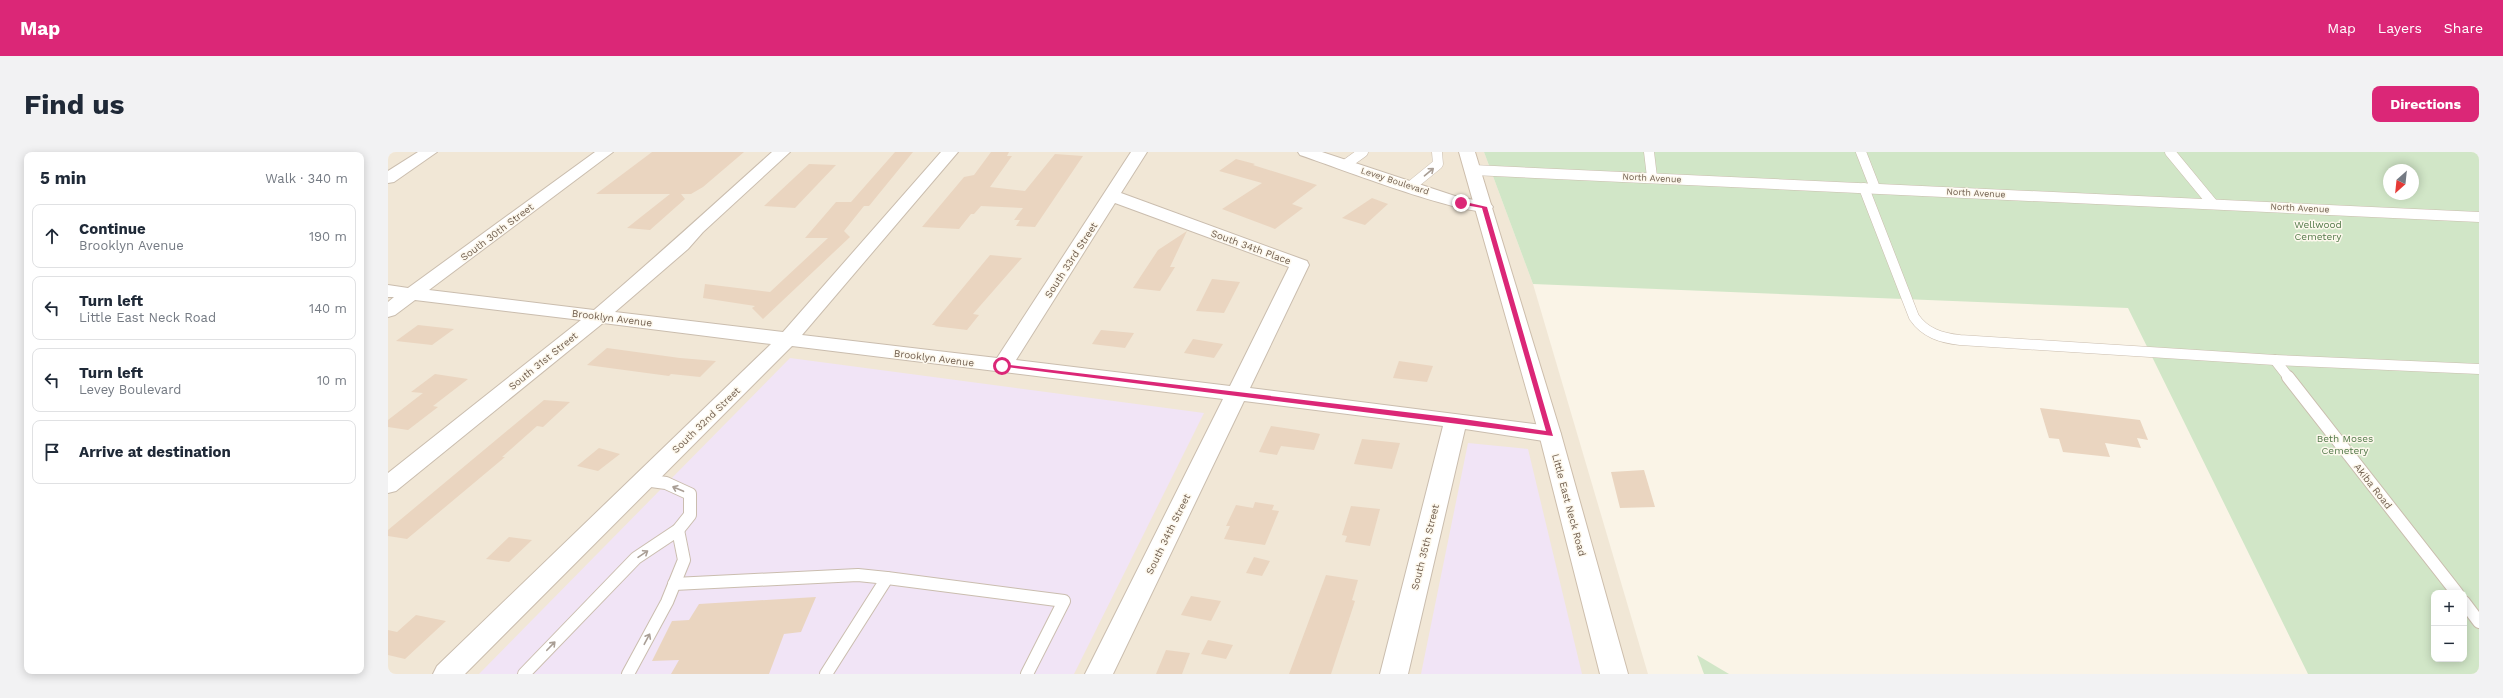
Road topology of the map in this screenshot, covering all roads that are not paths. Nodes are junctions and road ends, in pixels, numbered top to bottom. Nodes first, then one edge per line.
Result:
1 (429, 152) edge
2 (605, 152) edge
3 (782, 152) edge
4 (950, 152) edge
5 (1139, 152) edge
6 (1306, 152) edge
7 (1363, 152) edge
8 (1437, 152) edge
9 (1649, 152) edge
10 (1861, 152) edge
11 (2170, 152) edge
12 (1470, 161) edge
13 (1345, 165) junction
14 (388, 178) edge
15 (1652, 178) junction
16 (1410, 186) junction
17 (1870, 188) junction
18 (1113, 196) junction
19 (2213, 204) junction
20 (1484, 207) junction
21 (2479, 217) edge
22 (388, 291) edge
23 (413, 294) junction
24 (388, 311) edge
25 (599, 316) junction
26 (788, 340) junction
27 (2275, 360) junction
28 (1002, 366) junction
29 (2479, 369) edge
30 (1236, 394) junction
31 (1456, 420) junction
32 (1550, 434) junction
33 (644, 480) junction
34 (388, 485) edge
35 (678, 530) junction
36 (887, 578) junction
37 (674, 584) junction
38 (2455, 590) edge
39 (2467, 606) edge
40 (2479, 622) edge
41 (447, 674) edge
42 (524, 674) edge
43 (628, 674) edge
44 (826, 674) edge
45 (1027, 674) edge
46 (1099, 674) edge
47 (1394, 674) edge
48 (1614, 674) edge

1 - 14 street
2 - 23 street, South 30th Street
3 - 25 street, South 31st Street
4 - 26 street, South 32nd Street
5 - 18 street, South 33rd Street
6 - 13 street, Levey Boulevard
7 - 13 lane
16 -> 8 lane
9 - 15 lane
10 - 17 lane
11 - 19 lane
12 - 15 lane, North Avenue
12 - 20 street, Little East Neck Road
13 - 16 street, Levey Boulevard
15 - 17 lane, North Avenue
16 - 20 street, Levey Boulevard
17 - 19 lane, North Avenue
17 - 27 lane
18 - 28 street, South 33rd Street
18 - 30 street, South 34th Place
19 - 21 lane, North Avenue
20 - 32 street, Little East Neck Road
22 - 23 street, Brooklyn Avenue
23 - 24 street, South 30th Street
23 - 25 street, Brooklyn Avenue
25 - 26 street, Brooklyn Avenue
25 - 34 street, South 31st Street
26 - 28 street, Brooklyn Avenue
26 - 33 street, South 32nd Street
27 - 29 lane
27 - 38 lane, Akiba Road
28 - 30 street, Brooklyn Avenue
30 - 31 street, Brooklyn Avenue
30 - 46 street, South 34th Street
31 - 32 street, Brooklyn Avenue
31 - 47 street, South 35th Street
32 - 48 street, Little East Neck Road
35 -> 33 lane
33 - 41 street, South 32nd Street
35 - 37 lane
42 -> 35 lane
36 - 37 lane
36 - 44 lane
36 - 45 lane
43 -> 37 lane
39 - 40 lane

